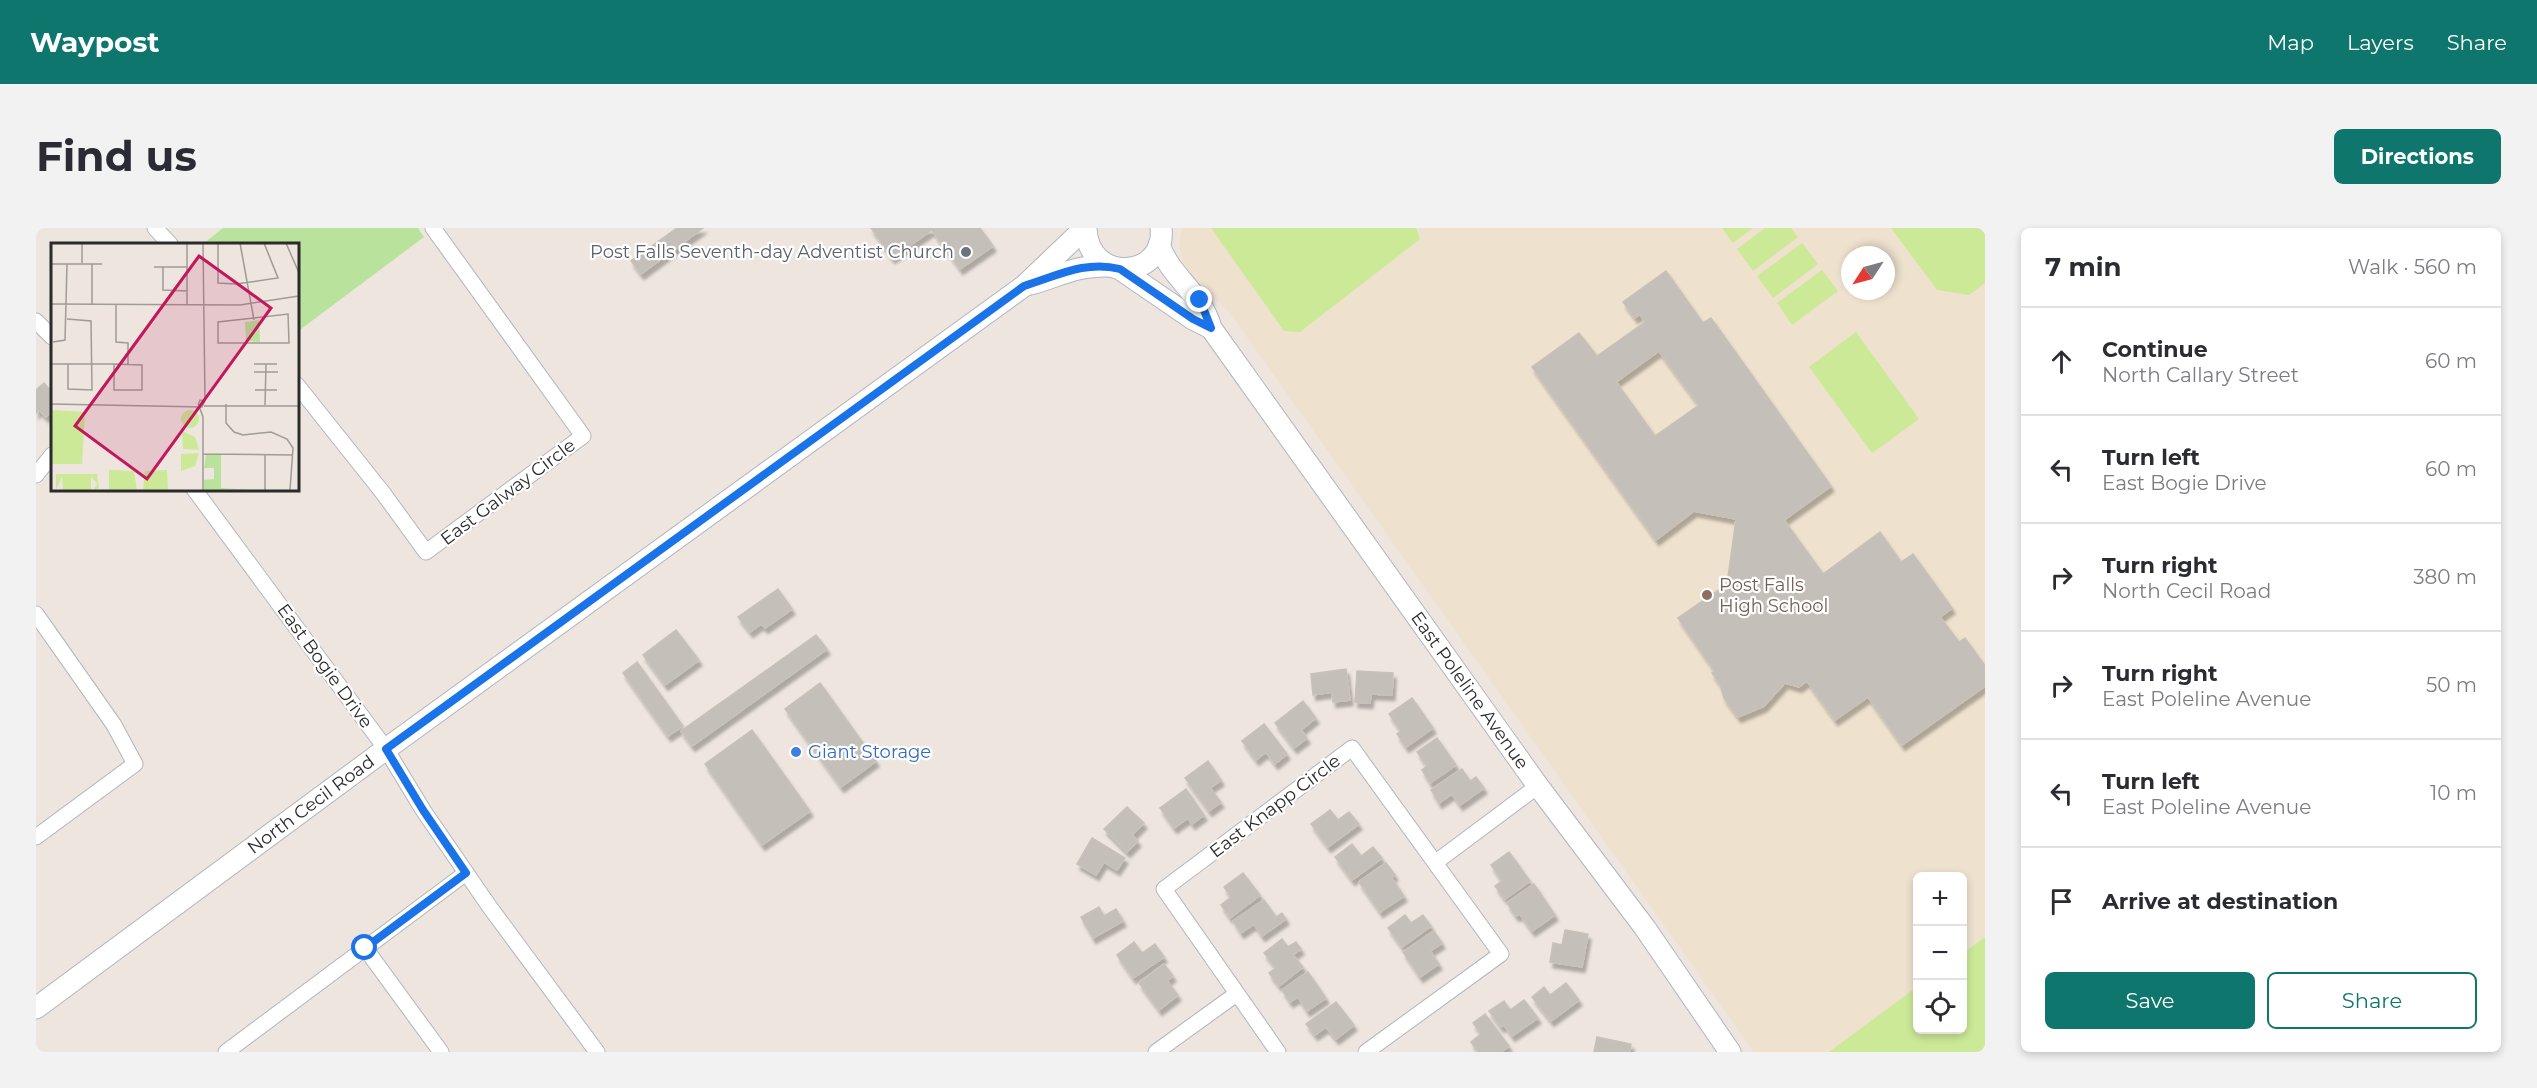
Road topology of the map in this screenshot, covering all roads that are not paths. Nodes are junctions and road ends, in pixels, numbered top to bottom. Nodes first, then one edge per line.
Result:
1 (154, 228) edge
2 (433, 228) edge
3 (1085, 228) edge
4 (1161, 233) edge
5 (169, 243) edge
6 (1114, 267) junction
7 (1024, 286) junction
8 (36, 321) edge
9 (1211, 328) junction
10 (51, 337) edge
11 (298, 386) edge
12 (51, 456) edge
13 (36, 475) edge
14 (195, 490) edge
15 (36, 614) edge
16 (386, 749) junction
17 (1538, 786) junction
18 (36, 837) edge
19 (1436, 862) junction
20 (466, 873) junction
21 (365, 948) junction
22 (1235, 994) junction
23 (36, 1008) edge
24 (226, 1052) edge
25 (441, 1052) edge
26 (597, 1052) edge
27 (1156, 1052) edge
28 (1278, 1052) edge
29 (1366, 1052) edge
30 (1730, 1052) edge

1 - 5 street
2 - 11 street, East Galway Circle
3 - 6 street, East Poleline Avenue
3 - 7 street, North Cecil Road
4 - 6 street, North Cecil Road
4 - 9 street, East Poleline Avenue
6 - 7 street, North Cecil Road
6 - 9 street, East Poleline Avenue
7 - 16 street, North Cecil Road
8 - 10 street
9 - 17 street, East Poleline Avenue
12 - 13 street
14 - 16 street, East Bogie Drive
15 - 18 street
16 - 20 street, East Bogie Drive
16 - 23 street, North Cecil Road
17 - 19 street
17 - 30 street, East Poleline Avenue
19 - 22 street, East Knapp Circle
19 - 29 street, East Knapp Circle
20 - 21 street
20 - 26 street, East Bogie Drive
21 - 24 street
21 - 25 street
22 - 27 street
22 - 28 street, East Knapp Circle

